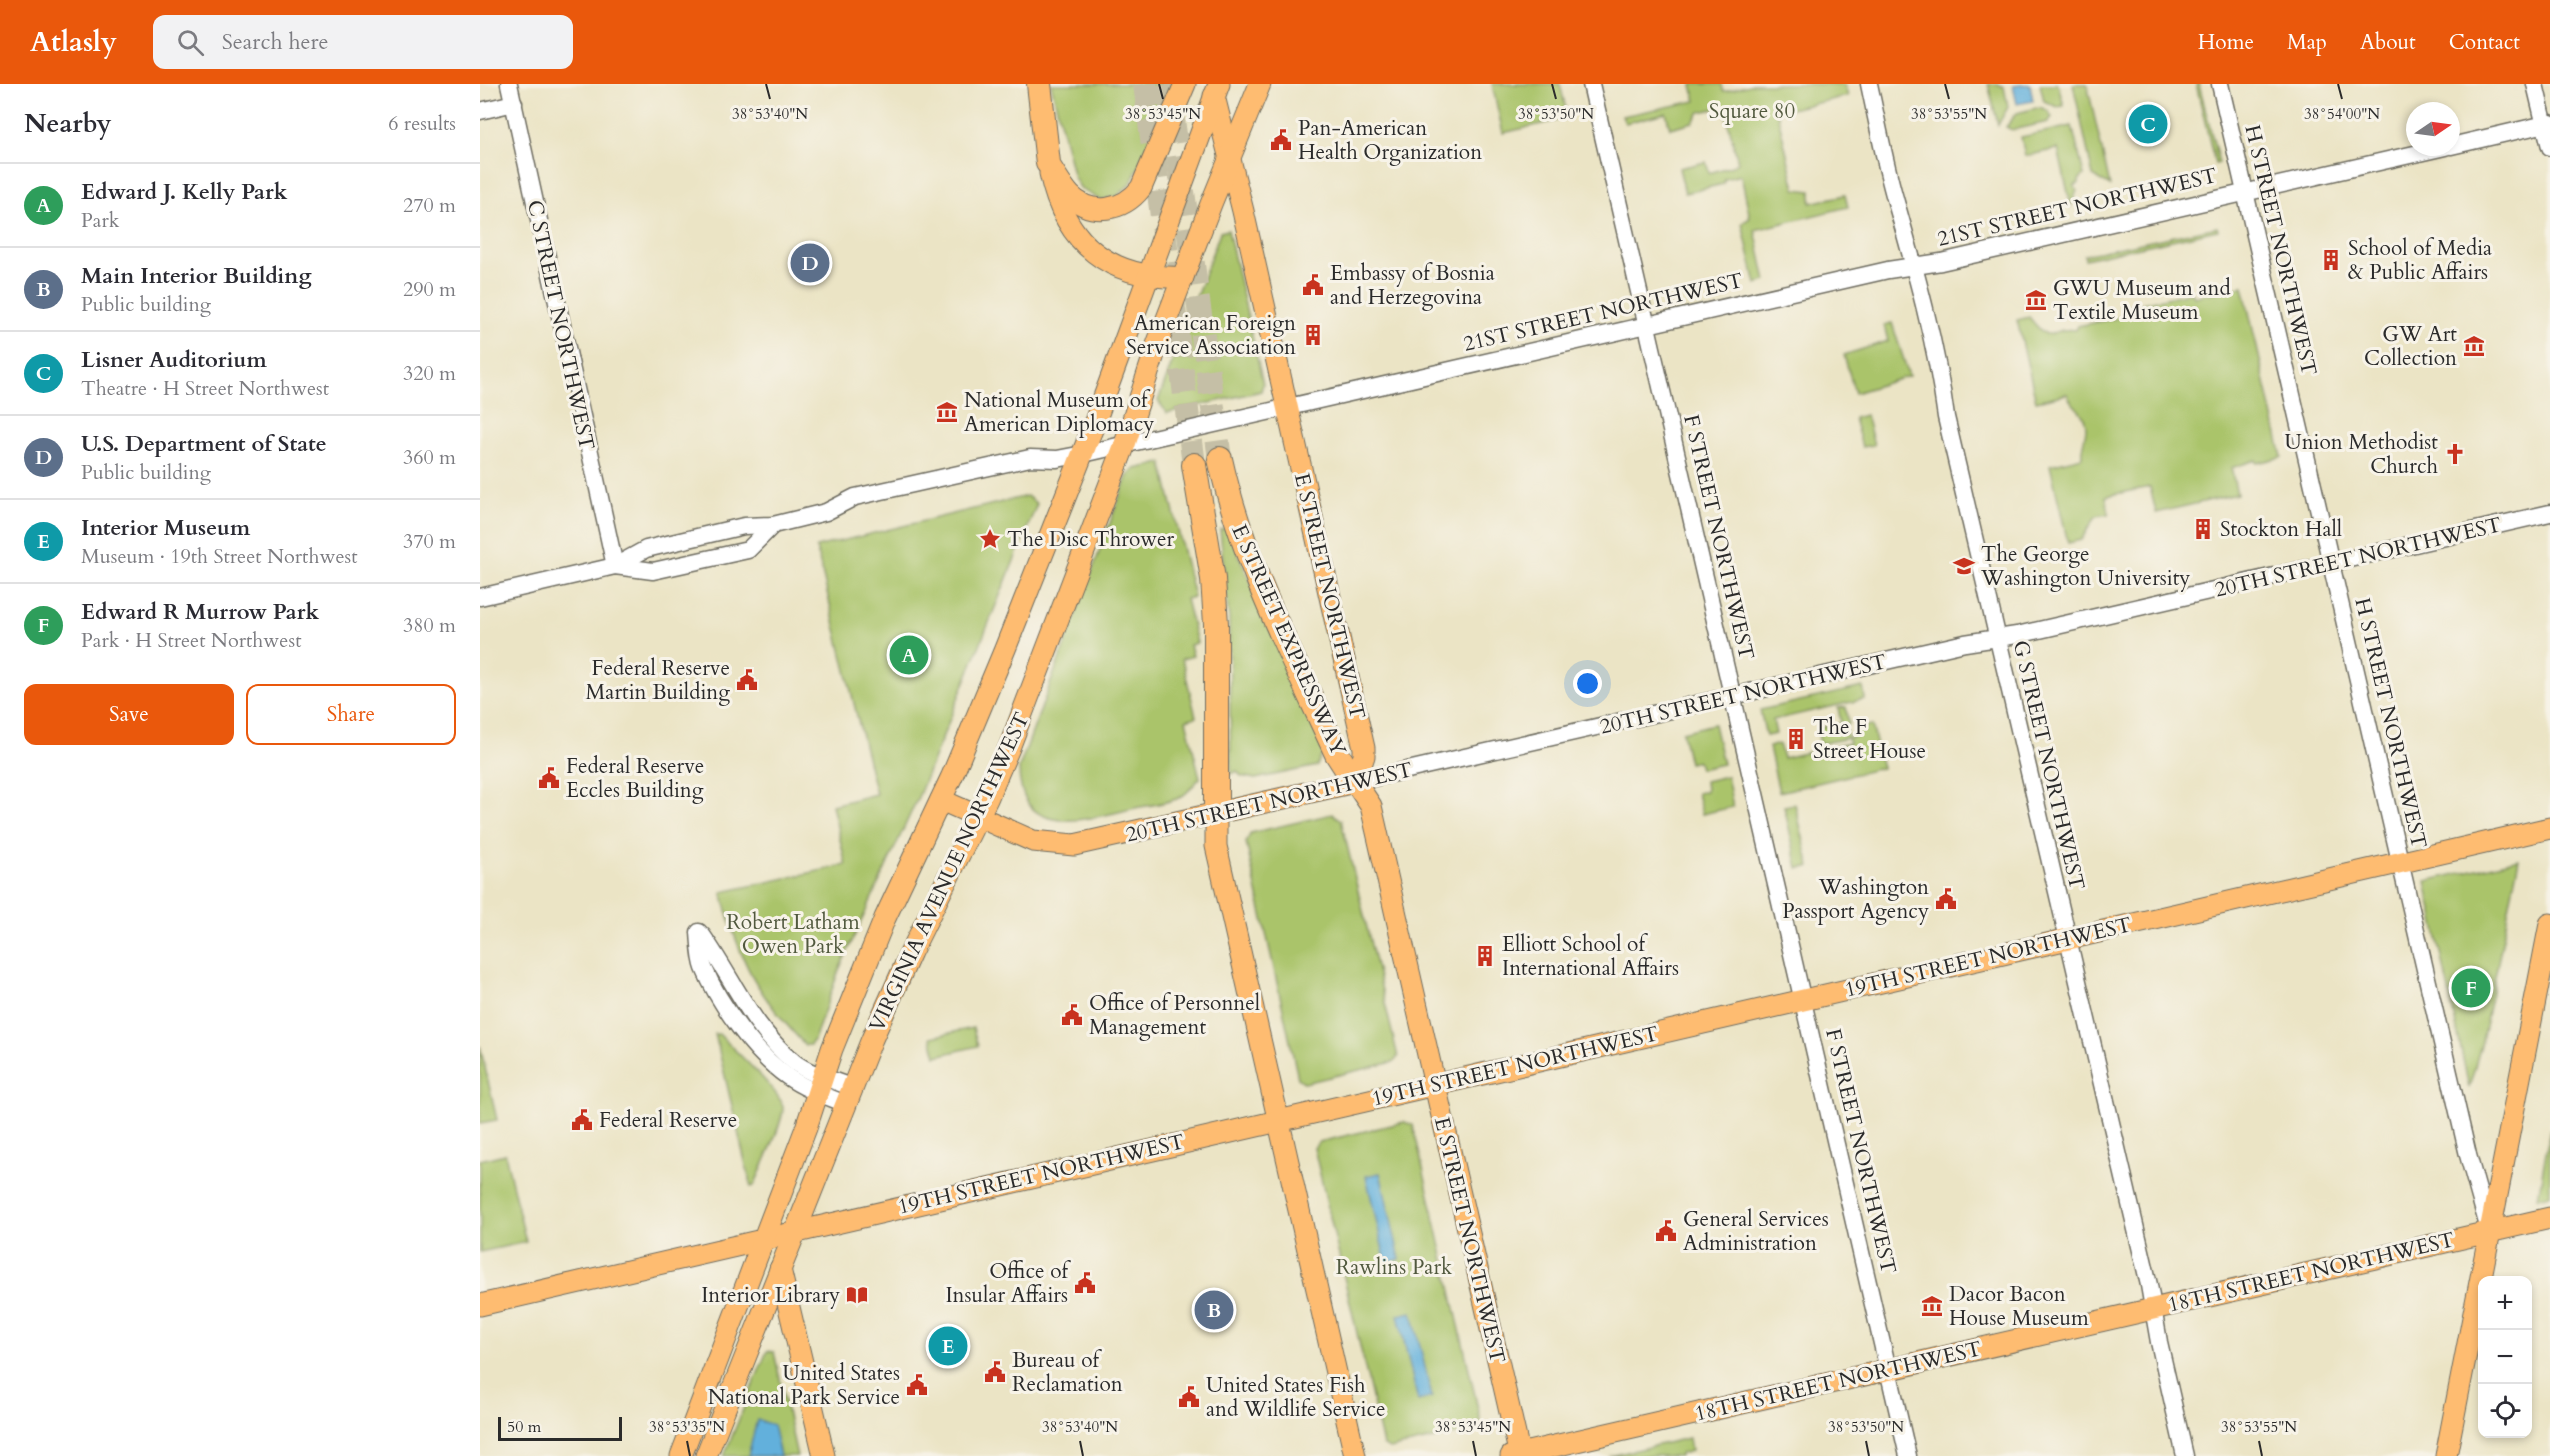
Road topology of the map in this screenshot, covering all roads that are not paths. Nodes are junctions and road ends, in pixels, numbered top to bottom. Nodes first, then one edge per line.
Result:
1 (509, 84) edge
2 (1039, 84) edge
3 (1185, 84) edge
4 (1260, 84) edge
5 (1591, 84) edge
6 (1869, 84) edge
7 (2220, 84) edge
8 (2535, 84) edge
9 (1215, 88) edge
10 (514, 103) junction
11 (480, 111) edge
12 (2547, 124) edge
13 (2460, 144) edge
14 (2550, 147) edge
15 (2406, 156) edge
16 (1230, 159) junction
17 (1048, 164) junction
18 (2244, 193) junction
19 (1914, 266) junction
20 (1149, 277) junction
21 (1183, 277) junction
22 (1646, 324) junction
23 (1288, 407) junction
24 (1125, 444) junction
25 (1083, 454) junction
26 (1220, 459) tunnel mouth
27 (1194, 465) tunnel mouth
28 (2550, 513) edge
29 (772, 525) junction
30 (2331, 563) junction
31 (615, 566) junction
32 (480, 597) edge
33 (1997, 638) junction
34 (1733, 696) junction
35 (1355, 782) junction
36 (941, 800) junction
37 (1216, 813) junction
38 (978, 818) junction
39 (2550, 828) edge
40 (2399, 862) junction
41 (2550, 924) edge
42 (2068, 938) junction
43 (1803, 999) junction
44 (820, 1085) junction
45 (1434, 1085) junction
46 (850, 1096) junction
47 (1278, 1121) junction
48 (2550, 1218) edge
49 (796, 1230) junction
50 (2489, 1231) junction
51 (764, 1238) junction
52 (780, 1269) junction
53 (480, 1305) edge
54 (2153, 1309) junction
55 (1888, 1369) junction
56 (1517, 1455) edge
57 (681, 1456) edge
58 (706, 1456) edge
59 (824, 1456) edge
60 (1355, 1456) edge
61 (1908, 1456) edge
62 (2185, 1456) edge
63 (2446, 1456) edge

1 - 10 street, C STREET NORTHWEST
2 - 17 highway
3 - 17 main road
4 - 16 main road, VIRGINIA AVENUE NORTHWEST
5 - 22 street, F STREET NORTHWEST
6 - 19 street, G STREET NORTHWEST
7 - 18 street, H STREET NORTHWEST
8 - 12 street
9 - 16 main road, E STREET NORTHWEST
9 - 20 main road, VIRGINIA AVENUE NORTHWEST
10 - 11 street
10 - 31 street, C STREET NORTHWEST
12 - 13 street
12 - 14 street
15 - 18 street, 21ST STREET NORTHWEST
16 - 21 main road, VIRGINIA AVENUE NORTHWEST
16 - 23 main road, E STREET NORTHWEST
17 - 20 main road
18 - 19 street, 21ST STREET NORTHWEST
18 - 30 street, H STREET NORTHWEST
19 - 22 street, 21ST STREET NORTHWEST
19 - 33 street, G STREET NORTHWEST
20 - 21 main road
20 - 25 main road, VIRGINIA AVENUE NORTHWEST
21 - 24 main road, VIRGINIA AVENUE NORTHWEST
22 - 23 street, 21ST STREET NORTHWEST
22 - 34 street, F STREET NORTHWEST
23 - 24 street, 21ST STREET NORTHWEST
23 - 35 main road, E STREET NORTHWEST
24 - 25 street, 21ST STREET NORTHWEST
24 - 38 main road, VIRGINIA AVENUE NORTHWEST
25 - 29 street, 21ST STREET NORTHWEST
25 - 36 main road, VIRGINIA AVENUE NORTHWEST
26 - 35 highway, E STREET EXPRESSWAY
27 - 37 highway, E STREET EXPRESSWAY
28 - 30 street, 20TH STREET NORTHWEST
29 - 31 street, 21ST STREET NORTHWEST
29 - 31 street, 21ST STREET NORTHWEST
30 - 33 street, 20TH STREET NORTHWEST
30 - 40 street, H STREET NORTHWEST
31 - 32 street, 21ST STREET NORTHWEST
33 - 34 street, 20TH STREET NORTHWEST
33 - 42 street, G STREET NORTHWEST
34 - 35 street, 20TH STREET NORTHWEST
34 - 43 street, F STREET NORTHWEST
35 - 37 main road, 20TH STREET NORTHWEST
35 - 45 main road, E STREET NORTHWEST
36 - 38 main road, 20TH STREET NORTHWEST
36 - 44 main road, VIRGINIA AVENUE NORTHWEST
37 - 38 main road, 20TH STREET NORTHWEST
37 - 47 main road
38 - 46 main road, VIRGINIA AVENUE NORTHWEST
39 - 40 main road, 19TH STREET NORTHWEST
40 - 42 main road, 19TH STREET NORTHWEST
40 - 50 street, H STREET NORTHWEST
41 - 50 main road
42 - 43 main road, 19TH STREET NORTHWEST
42 - 54 street, G STREET NORTHWEST
43 - 45 main road, 19TH STREET NORTHWEST
43 - 55 street, F STREET NORTHWEST
44 - 44 street
44 - 46 street
44 - 51 main road, VIRGINIA AVENUE NORTHWEST
45 - 47 main road, 19TH STREET NORTHWEST
45 - 56 main road, E STREET NORTHWEST
46 - 49 main road, VIRGINIA AVENUE NORTHWEST
47 - 49 main road, 19TH STREET NORTHWEST
47 - 60 main road
48 - 50 main road, 18TH STREET NORTHWEST
49 - 51 main road, 19TH STREET NORTHWEST
49 - 52 main road, VIRGINIA AVENUE NORTHWEST
50 - 54 main road, 18TH STREET NORTHWEST
50 - 63 main road
51 - 53 main road, 19TH STREET NORTHWEST
51 - 57 main road, VIRGINIA AVENUE NORTHWEST
52 - 58 main road, VIRGINIA AVENUE NORTHWEST
52 - 59 main road
54 - 55 main road, 18TH STREET NORTHWEST
54 - 62 street, G STREET NORTHWEST
55 - 56 main road, 18TH STREET NORTHWEST
55 - 61 street, F STREET NORTHWEST

